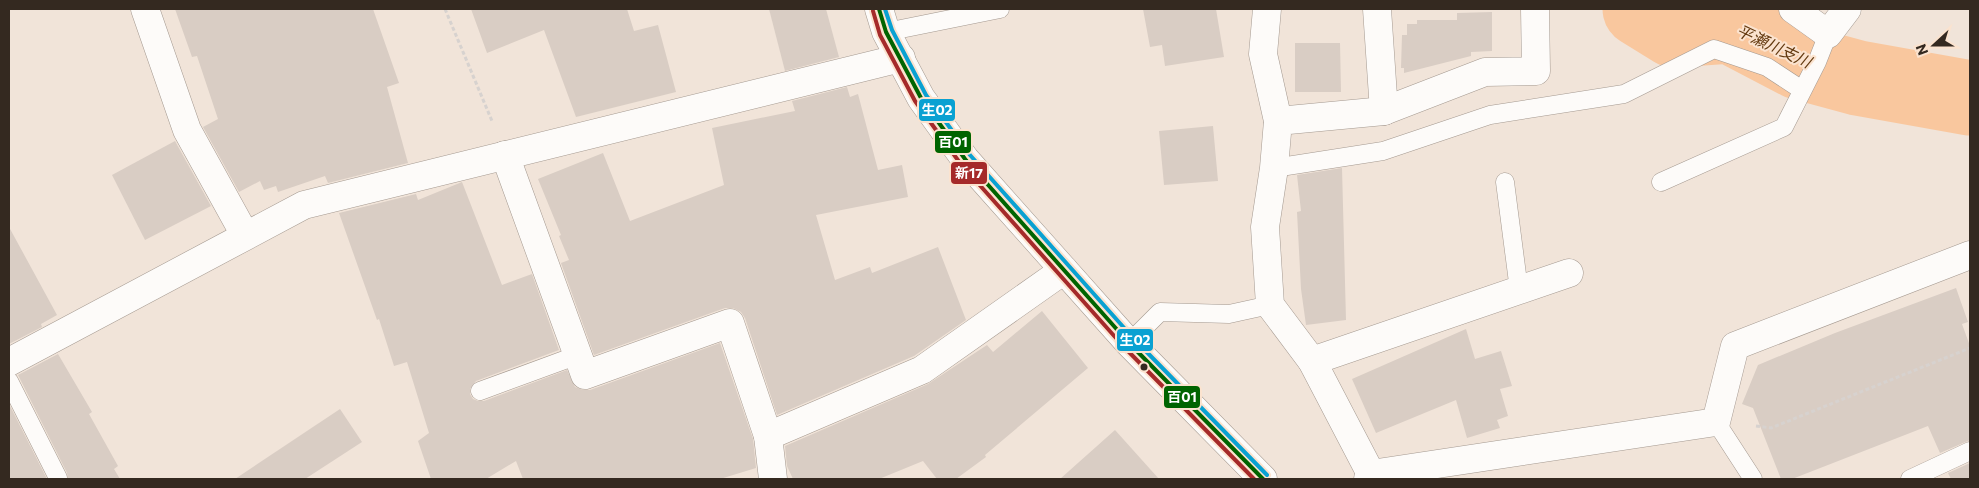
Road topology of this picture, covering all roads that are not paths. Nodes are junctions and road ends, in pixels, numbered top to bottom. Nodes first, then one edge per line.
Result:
1 (145, 9) edge
2 (1000, 9) edge
3 (1267, 9) edge
4 (1377, 9) edge
5 (1535, 9) edge
6 (1793, 9) edge
7 (1847, 9) edge
8 (882, 20) edge
9 (1828, 34) junction
10 (901, 58) junction
11 (1802, 90) junction
12 (1384, 111) junction
13 (1278, 121) junction
14 (505, 155) junction
15 (1274, 168) junction
16 (1505, 182) dead end
17 (1661, 182) dead end
18 (245, 235) junction
19 (1970, 255) edge
20 (1064, 270) junction
21 (1569, 273) dead end
22 (1519, 290) junction
23 (1270, 305) junction
24 (1129, 342) junction
25 (578, 355) junction
26 (1312, 360) junction
27 (9, 362) edge
28 (9, 381) edge
29 (480, 391) dead end
30 (1716, 422) junction
31 (768, 436) junction
32 (1970, 451) edge
33 (1369, 477) edge
34 (58, 478) edge
35 (773, 479) edge
36 (1263, 479) edge
37 (1753, 479) edge
38 (1910, 479) edge

1 - 18 street
2 - 8 lane
3 - 13 street
4 - 12 street
5 - 12 street
6 - 9 street
7 - 9 street
8 - 10 street
9 - 11 lane
10 - 14 street
10 - 20 street
11 - 15 lane
11 - 17 lane
12 - 13 street
13 - 15 street
14 - 18 street
14 - 25 street
15 - 23 street
16 - 22 lane
18 - 27 street
19 - 30 street
20 - 24 street
20 - 31 street
21 - 22 street
22 - 26 street
23 - 24 lane
23 - 26 street
24 - 36 street
25 - 29 lane
25 - 31 street
26 - 33 street
28 - 34 lane
30 - 33 street
30 - 37 lane
31 - 35 street
32 - 38 lane

